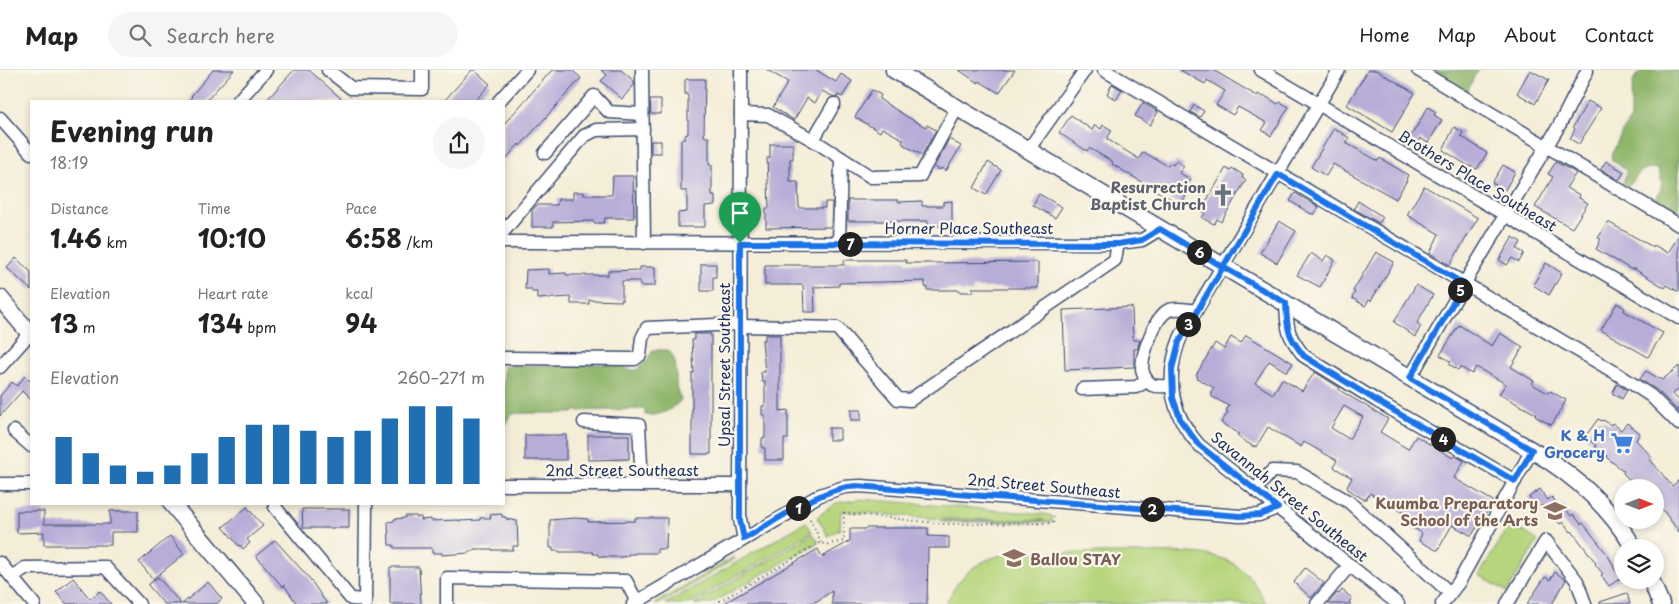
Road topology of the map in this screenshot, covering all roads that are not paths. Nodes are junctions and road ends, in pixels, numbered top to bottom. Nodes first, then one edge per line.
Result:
1 (266, 70) edge
2 (328, 70) edge
3 (422, 70) edge
4 (527, 70) edge
5 (642, 70) edge
6 (741, 70) edge
7 (894, 70) edge
8 (1085, 70) edge
9 (1104, 70) edge
10 (1261, 70) edge
11 (1339, 70) edge
12 (1418, 70) edge
13 (1587, 71) edge
14 (240, 100) edge
15 (500, 100) edge
16 (834, 104) dead end
17 (1319, 105) junction
18 (957, 108) junction
19 (642, 114) junction
20 (741, 114) junction
21 (0, 118) edge
22 (643, 129) junction
23 (813, 140) junction
24 (1546, 147) junction
25 (1028, 150) junction
26 (30, 152) edge
27 (545, 153) dead end
28 (841, 158) junction
29 (1278, 174) junction
30 (1505, 214) junction
31 (1679, 225) edge
32 (1160, 229) junction
33 (505, 230) edge
34 (505, 242) edge
35 (644, 243) junction
36 (740, 243) junction
37 (839, 244) junction
38 (1118, 244) junction
39 (1223, 267) junction
40 (1464, 284) junction
41 (0, 298) edge
42 (1286, 303) junction
43 (1196, 311) junction
44 (1679, 318) edge
45 (740, 325) junction
46 (30, 333) edge
47 (30, 335) edge
48 (505, 358) edge
49 (0, 367) edge
50 (1410, 378) junction
51 (1147, 381) junction
52 (1172, 386) junction
53 (1082, 389) dead end
54 (584, 422) dead end
55 (1679, 424) edge
56 (14, 431) dead end
57 (30, 445) edge
58 (1532, 450) junction
59 (1515, 481) junction
60 (0, 484) edge
61 (30, 484) edge
62 (505, 484) edge
63 (642, 485) junction
64 (740, 485) junction
65 (1255, 490) junction
66 (173, 505) edge
67 (275, 505) edge
68 (366, 505) edge
69 (1278, 508) junction
70 (744, 539) junction
71 (1628, 539) edge
72 (0, 563) edge
73 (1350, 565) junction
74 (12, 577) junction
75 (1655, 589) edge
76 (1450, 593) junction
77 (365, 602) edge
78 (635, 603) edge
79 (34, 604) edge
80 (138, 604) edge
81 (256, 604) edge
82 (447, 604) edge
83 (1317, 604) edge
84 (1398, 604) edge
85 (1442, 604) edge
86 (1507, 604) edge
87 (1585, 604) edge
88 (1661, 604) edge

1 - 14 street
2 - 3 street
4 - 15 street
5 - 19 street
6 - 20 street, Upsal Street Southeast
7 - 18 main road
8 - 25 street
9 - 29 street
10 - 17 street, Brothers Place Southeast
11 - 17 street, Savannah Street Southeast
12 - 24 street
13 - 24 street
16 - 23 street
17 - 29 street, Savannah Street Southeast
17 - 30 street, Brothers Place Southeast
18 - 25 main road
18 - 28 street
19 - 22 street
19 - 27 street
20 - 23 street
20 - 36 street, Upsal Street Southeast
21 - 26 street
22 - 33 street
22 - 35 street
23 - 28 street
24 - 30 street
24 - 31 street
25 - 32 main road
28 - 37 street
29 - 39 street, Savannah Street Southeast
29 - 40 street
30 - 40 street
30 - 44 street, Brothers Place Southeast
32 - 38 street, Horner Place Southeast
32 - 39 main road
34 - 35 street, Horner Place Southeast
35 - 36 street, Horner Place Southeast
36 - 37 street, Horner Place Southeast
36 - 45 street, Upsal Street Southeast
37 - 38 street, Horner Place Southeast
38 - 45 street
39 - 42 main road
39 - 43 street, Savannah Street Southeast
40 - 50 street
40 - 55 street
41 - 46 main road
42 - 50 main road
42 - 59 street
43 - 51 street
43 - 52 street, Savannah Street Southeast
45 - 48 street
45 - 64 street, Upsal Street Southeast
47 - 49 street
50 - 58 main road
51 - 52 street
51 - 53 street
52 - 65 street, Savannah Street Southeast
54 - 63 street
56 - 57 street
58 - 59 street
58 - 71 main road
59 - 76 street
60 - 61 street
62 - 63 street, 2nd Street Southeast
63 - 64 street, 2nd Street Southeast
64 - 70 street, Upsal Street Southeast
65 - 69 street, Savannah Street Southeast
65 - 76 street
66 - 81 main road
67 - 77 street
68 - 77 street
69 - 70 street, 2nd Street Southeast
69 - 73 street, Savannah Street Southeast
70 - 78 street, 2nd Street Southeast
72 - 74 street
73 - 83 street
73 - 84 street, Savannah Street Southeast
74 - 79 street
74 - 80 street
75 - 88 main road
76 - 85 street
78 - 82 street
86 - 87 street

